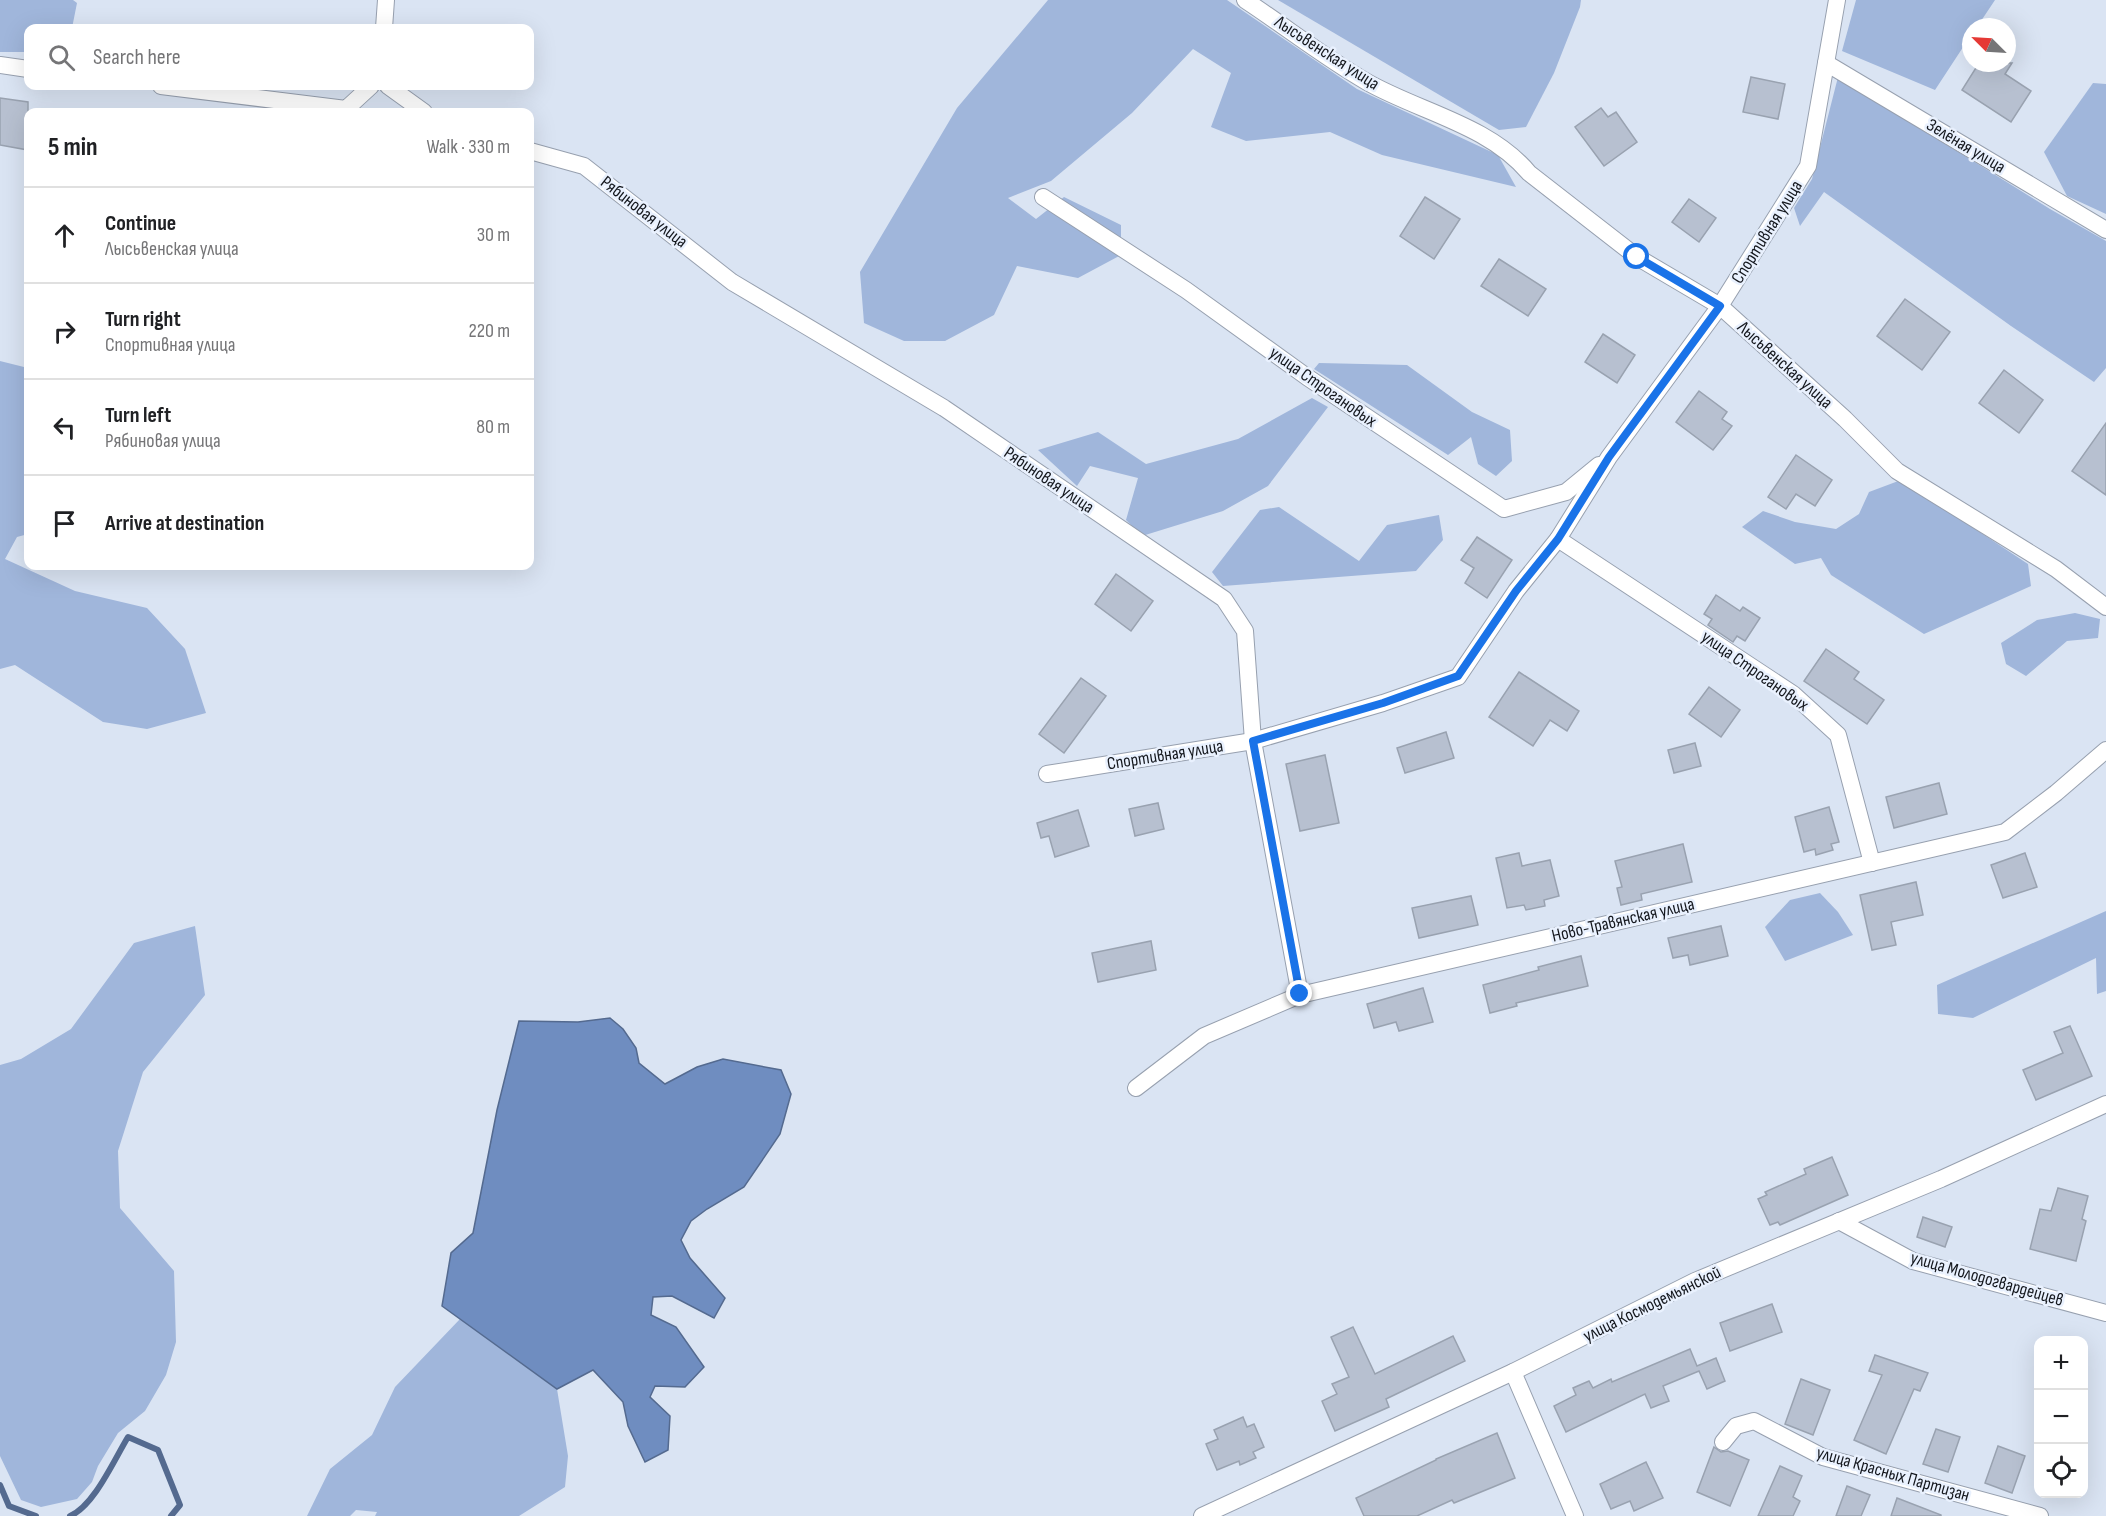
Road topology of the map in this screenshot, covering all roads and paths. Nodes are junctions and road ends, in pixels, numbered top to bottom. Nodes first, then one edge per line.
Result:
1 (386, 0) edge
2 (1245, 0) edge
3 (1837, 0) edge
4 (384, 24) edge
5 (1826, 63) junction
6 (0, 65) edge
7 (24, 68) edge
8 (193, 90) edge
9 (367, 90) edge
10 (394, 90) edge
11 (338, 108) edge
12 (347, 108) edge
13 (418, 108) edge
14 (534, 152) edge
15 (1043, 197) dead end
16 (2106, 230) edge
17 (1720, 306) junction
18 (1609, 457) junction
19 (1558, 539) junction
20 (2106, 607) edge
21 (1253, 741) junction
22 (2106, 750) edge
23 (1047, 774) dead end
24 (1872, 863) junction
25 (1300, 994) junction
26 (1136, 1088) dead end
27 (2106, 1104) edge
28 (1839, 1221) junction
29 (2106, 1313) edge
30 (1514, 1372) junction
31 (1723, 1442) dead end
32 (1202, 1516) edge
33 (1575, 1516) edge
34 (2040, 1516) edge

1 - 4 street
2 - 17 street, Лысьвенская улица
3 - 5 street, Спортивная улица
5 - 16 street, Зелёная улица
5 - 17 street, Спортивная улица
6 - 7 street
8 - 11 street
9 - 12 street
10 - 13 street
14 - 21 street, Рябиновая улица
15 - 18 street, улица Строгановых
17 - 18 street, Спортивная улица
17 - 20 street, Лысьвенская улица
18 - 19 street, Спортивная улица
19 - 21 street, Спортивная улица
19 - 24 street, улица Строгановых
21 - 23 street, Спортивная улица
21 - 25 street, Рябиновая улица
22 - 24 street, Ново-Травянская улица
24 - 25 street, Ново-Травянская улица
25 - 26 street, Ново-Травянская улица
27 - 28 street, улица Космодемьянской
28 - 29 street, улица Молодогвардейцев
28 - 30 street, улица Космодемьянской
30 - 32 street, улица Космодемьянской
30 - 33 street
31 - 34 street, улица Красных Партизан

